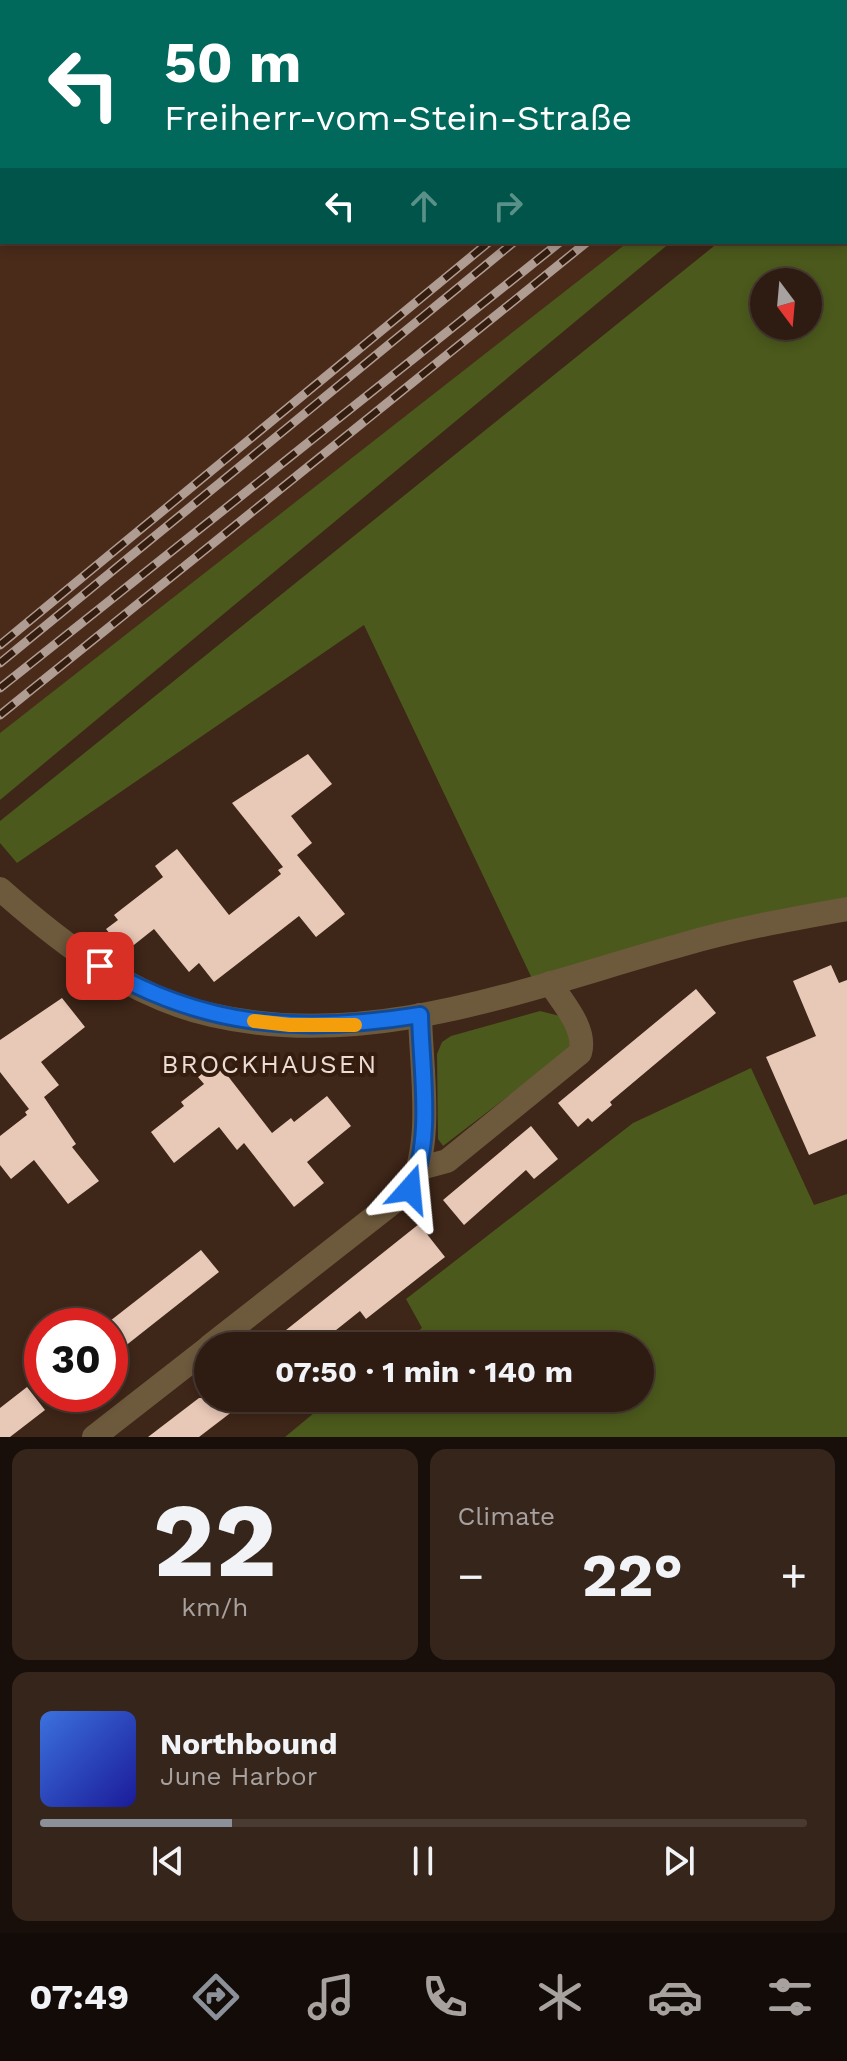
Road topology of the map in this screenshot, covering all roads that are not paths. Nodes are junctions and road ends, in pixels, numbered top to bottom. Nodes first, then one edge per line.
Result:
1 (0, 889) edge
2 (847, 909) edge
3 (550, 983) junction
4 (420, 1015) junction
5 (421, 1168) junction
6 (228, 1332) edge
7 (194, 1359) edge
8 (94, 1437) edge

1 - 4 street
2 - 3 street
3 - 4 street
3 - 5 street
4 - 5 street
5 - 6 street
7 - 8 street

